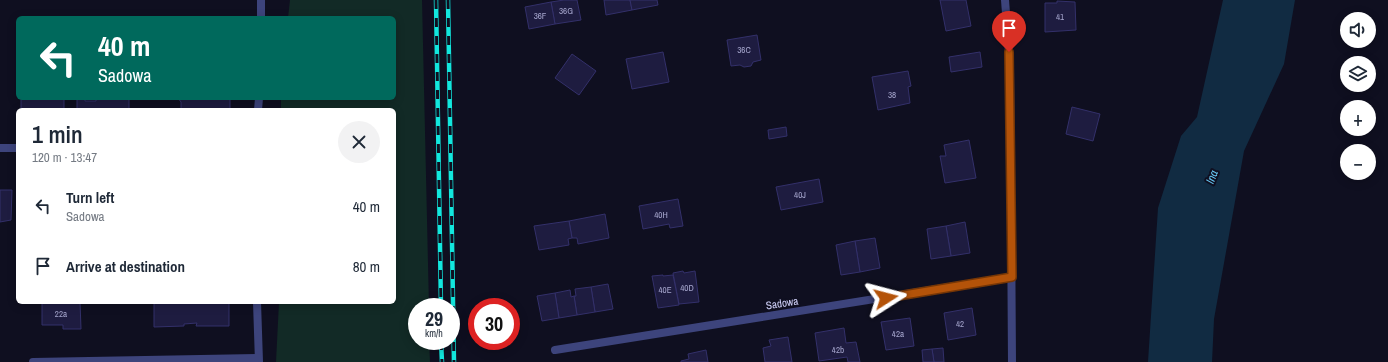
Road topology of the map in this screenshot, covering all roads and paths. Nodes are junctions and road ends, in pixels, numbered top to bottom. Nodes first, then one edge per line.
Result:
1 (261, 0) edge
2 (1004, 0) edge
3 (260, 16) edge
4 (0, 148) edge
5 (16, 148) edge
6 (1012, 277) junction
7 (257, 304) edge
8 (556, 350) dead end
9 (259, 360) edge
10 (33, 362) edge
11 (1012, 362) edge

1 - 3 street
2 - 6 street
4 - 5 street
6 - 8 street, Sadowa
6 - 11 street
7 - 9 street
9 - 10 street

